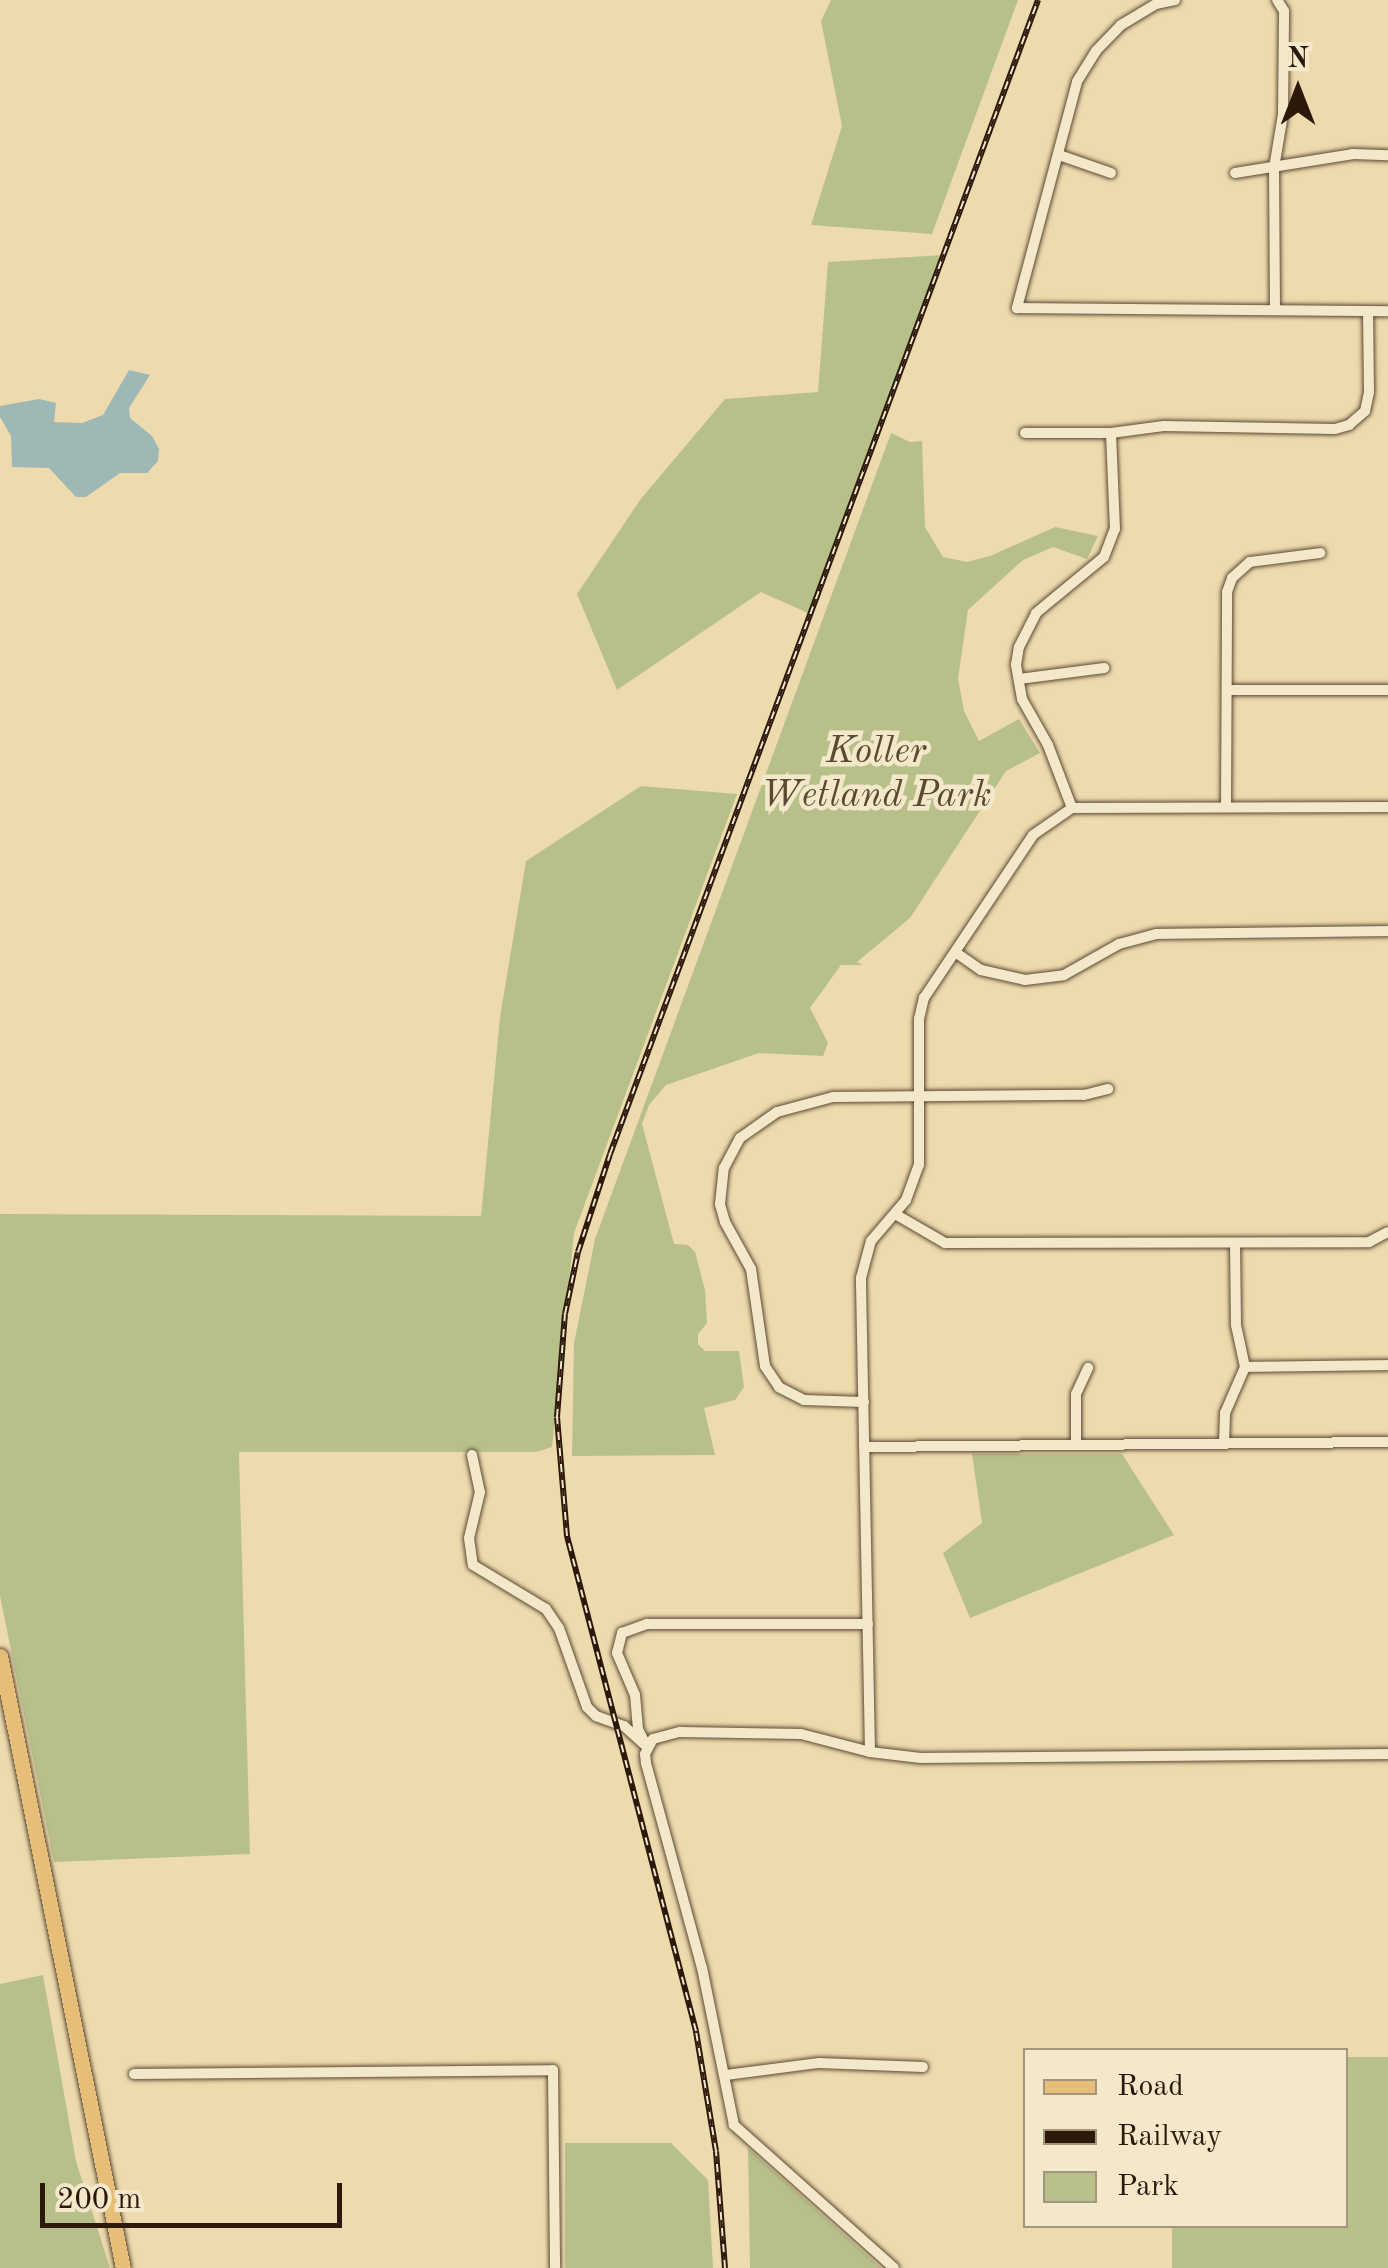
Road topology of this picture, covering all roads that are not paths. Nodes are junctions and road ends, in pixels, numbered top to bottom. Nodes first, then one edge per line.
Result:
1 (1174, 0) edge
2 (1277, 0) edge
3 (1156, 2) edge
4 (1059, 155) junction
5 (1388, 155) edge
6 (1274, 168) junction
7 (1111, 173) dead end
8 (1235, 173) dead end
9 (1275, 310) junction
10 (1388, 311) edge
11 (1368, 312) junction
12 (1025, 433) dead end
13 (1111, 433) junction
14 (1320, 554) dead end
15 (1104, 668) dead end
16 (1019, 679) junction
17 (1227, 690) junction
18 (1388, 690) edge
19 (1226, 807) junction
20 (1388, 807) edge
21 (1072, 808) junction
22 (1388, 931) edge
23 (958, 954) junction
24 (1108, 1089) dead end
25 (920, 1094) junction
26 (895, 1214) junction
27 (1388, 1232) edge
28 (1236, 1244) junction
29 (1388, 1365) edge
30 (1246, 1367) junction
31 (1088, 1368) dead end
32 (864, 1402) junction
33 (1388, 1442) edge
34 (1076, 1444) junction
35 (1224, 1444) junction
36 (864, 1446) junction
37 (472, 1454) dead end
38 (868, 1624) junction
39 (0, 1656) edge
40 (647, 1747) junction
41 (870, 1752) junction
42 (1388, 1754) edge
43 (922, 2067) dead end
44 (134, 2074) dead end
45 (726, 2074) junction
46 (123, 2268) edge
47 (556, 2268) edge
48 (894, 2268) edge

1 - 3 street
2 - 6 street
3 - 4 street
4 - 7 street
4 - 9 street
5 - 6 street
6 - 8 street
6 - 9 street
9 - 11 street
10 - 11 street
11 - 13 street
12 - 13 street
13 - 16 street
14 - 17 street
15 - 16 street
16 - 21 street
17 - 18 street
17 - 19 street
19 - 20 street
19 - 21 street
21 - 23 street
22 - 23 street
23 - 25 street
24 - 25 street
25 - 26 street
25 - 32 street
26 - 28 street
26 - 32 street
27 - 28 street
28 - 30 street
29 - 30 street
30 - 35 street
31 - 34 street
32 - 36 street
33 - 35 street
34 - 35 street
34 - 36 street
36 - 38 street
37 - 40 street
38 - 40 street
38 - 41 street
39 - 46 main road
40 - 41 street
40 - 45 street
41 - 42 street
43 - 45 street
44 - 47 street
45 - 48 street

